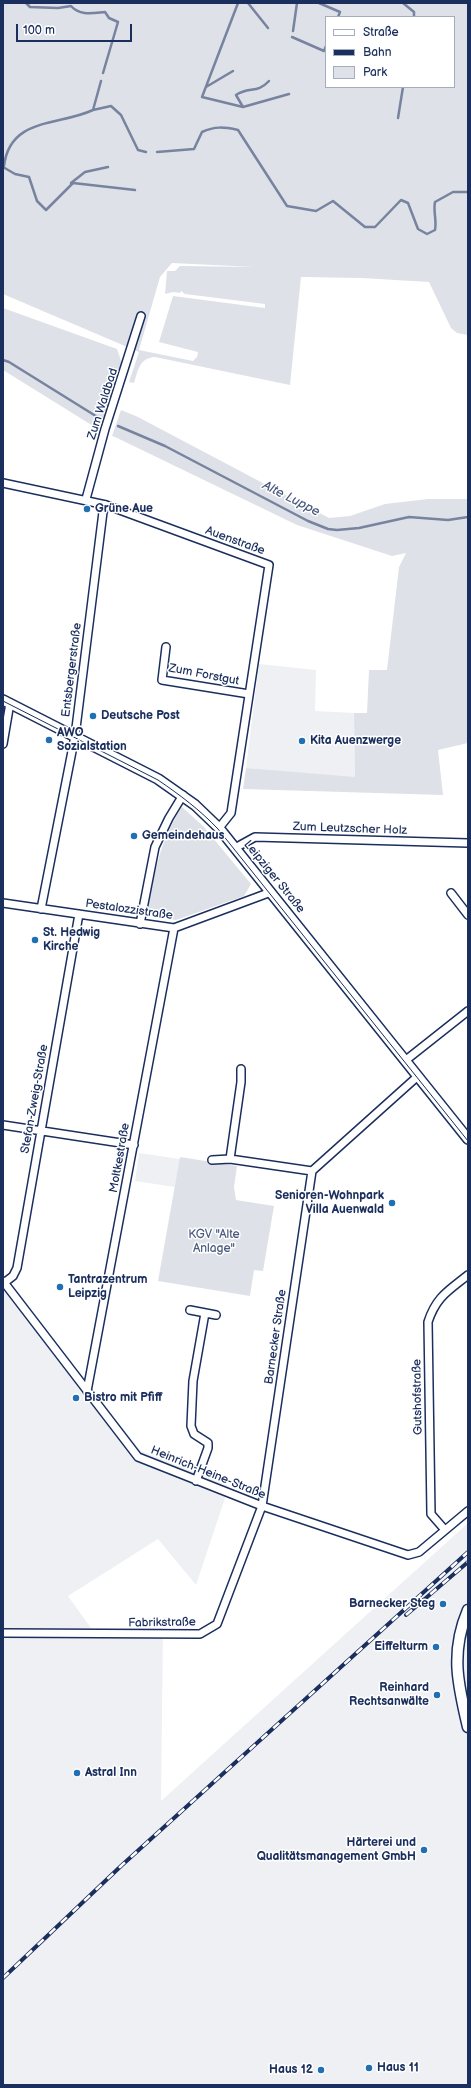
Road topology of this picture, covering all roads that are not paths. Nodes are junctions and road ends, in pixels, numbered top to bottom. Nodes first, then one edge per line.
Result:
1 (142, 316) dead end
2 (3, 483) edge
3 (86, 499) junction
4 (106, 505) junction
5 (166, 647) dead end
6 (249, 694) junction
7 (7, 701) edge
8 (75, 736) junction
9 (3, 744) edge
10 (183, 795) junction
11 (219, 828) junction
12 (468, 844) edge
13 (235, 848) junction
14 (271, 892) junction
15 (451, 893) dead end
16 (3, 903) edge
17 (41, 909) junction
18 (79, 914) junction
19 (468, 915) edge
20 (140, 924) junction
21 (174, 928) junction
22 (468, 1011) edge
23 (406, 1060) junction
24 (241, 1069) dead end
25 (418, 1076) junction
26 (3, 1125) edge
27 (41, 1131) junction
28 (468, 1139) edge
29 (134, 1145) junction
30 (230, 1159) junction
31 (212, 1160) dead end
32 (312, 1171) junction
33 (468, 1275) edge
34 (4, 1282) edge
35 (190, 1310) dead end
36 (204, 1313) junction
37 (216, 1315) dead end
38 (87, 1391) junction
39 (196, 1481) junction
40 (262, 1506) junction
41 (468, 1511) edge
42 (445, 1530) junction
43 (468, 1610) edge
44 (3, 1632) edge
45 (468, 1727) edge

1 - 3 street, Zum Waldbad
2 - 3 street, Auenstraße
3 - 4 street, Auenstraße
4 - 6 street, Auenstraße
4 - 8 street, Entsbergerstraße
5 - 6 street, Zum Forstgut
6 - 11 street, Auenstraße
7 - 8 street, Leipziger Straße
7 - 9 street
8 - 10 street, Leipziger Straße
8 - 17 street, Entsbergerstraße
10 - 11 street, Leipziger Straße
10 - 20 street
11 - 13 street, Leipziger Straße
12 - 13 street, Zum Leutzscher Holz
13 - 14 street, Leipziger Straße
14 - 21 street, Pestalozzistraße
14 - 23 street, Leipziger Straße
15 - 19 street
16 - 17 street, Pestalozzistraße
17 - 18 street, Pestalozzistraße
18 - 20 street, Pestalozzistraße
18 - 27 street, Stefan-Zweig-Straße
20 - 21 street, Pestalozzistraße
21 - 29 street, Moltkestraße
22 - 23 street
23 - 25 street, Leipziger Straße
24 - 30 street
25 - 28 street, Leipziger Straße
25 - 32 street
26 - 27 street
27 - 29 street
27 - 34 street, Stefan-Zweig-Straße
29 - 38 street, Moltkestraße
30 - 31 street
30 - 32 street
32 - 40 street, Barnecker Straße
33 - 42 street, Gutshofstraße
34 - 38 street, Heinrich-Heine-Straße
35 - 36 street
36 - 37 street
36 - 39 street
38 - 39 street, Heinrich-Heine-Straße
39 - 40 street, Heinrich-Heine-Straße
40 - 42 street, Heinrich-Heine-Straße
40 - 44 street, Fabrikstraße
41 - 42 street, Heinrich-Heine-Straße
43 - 45 main road

